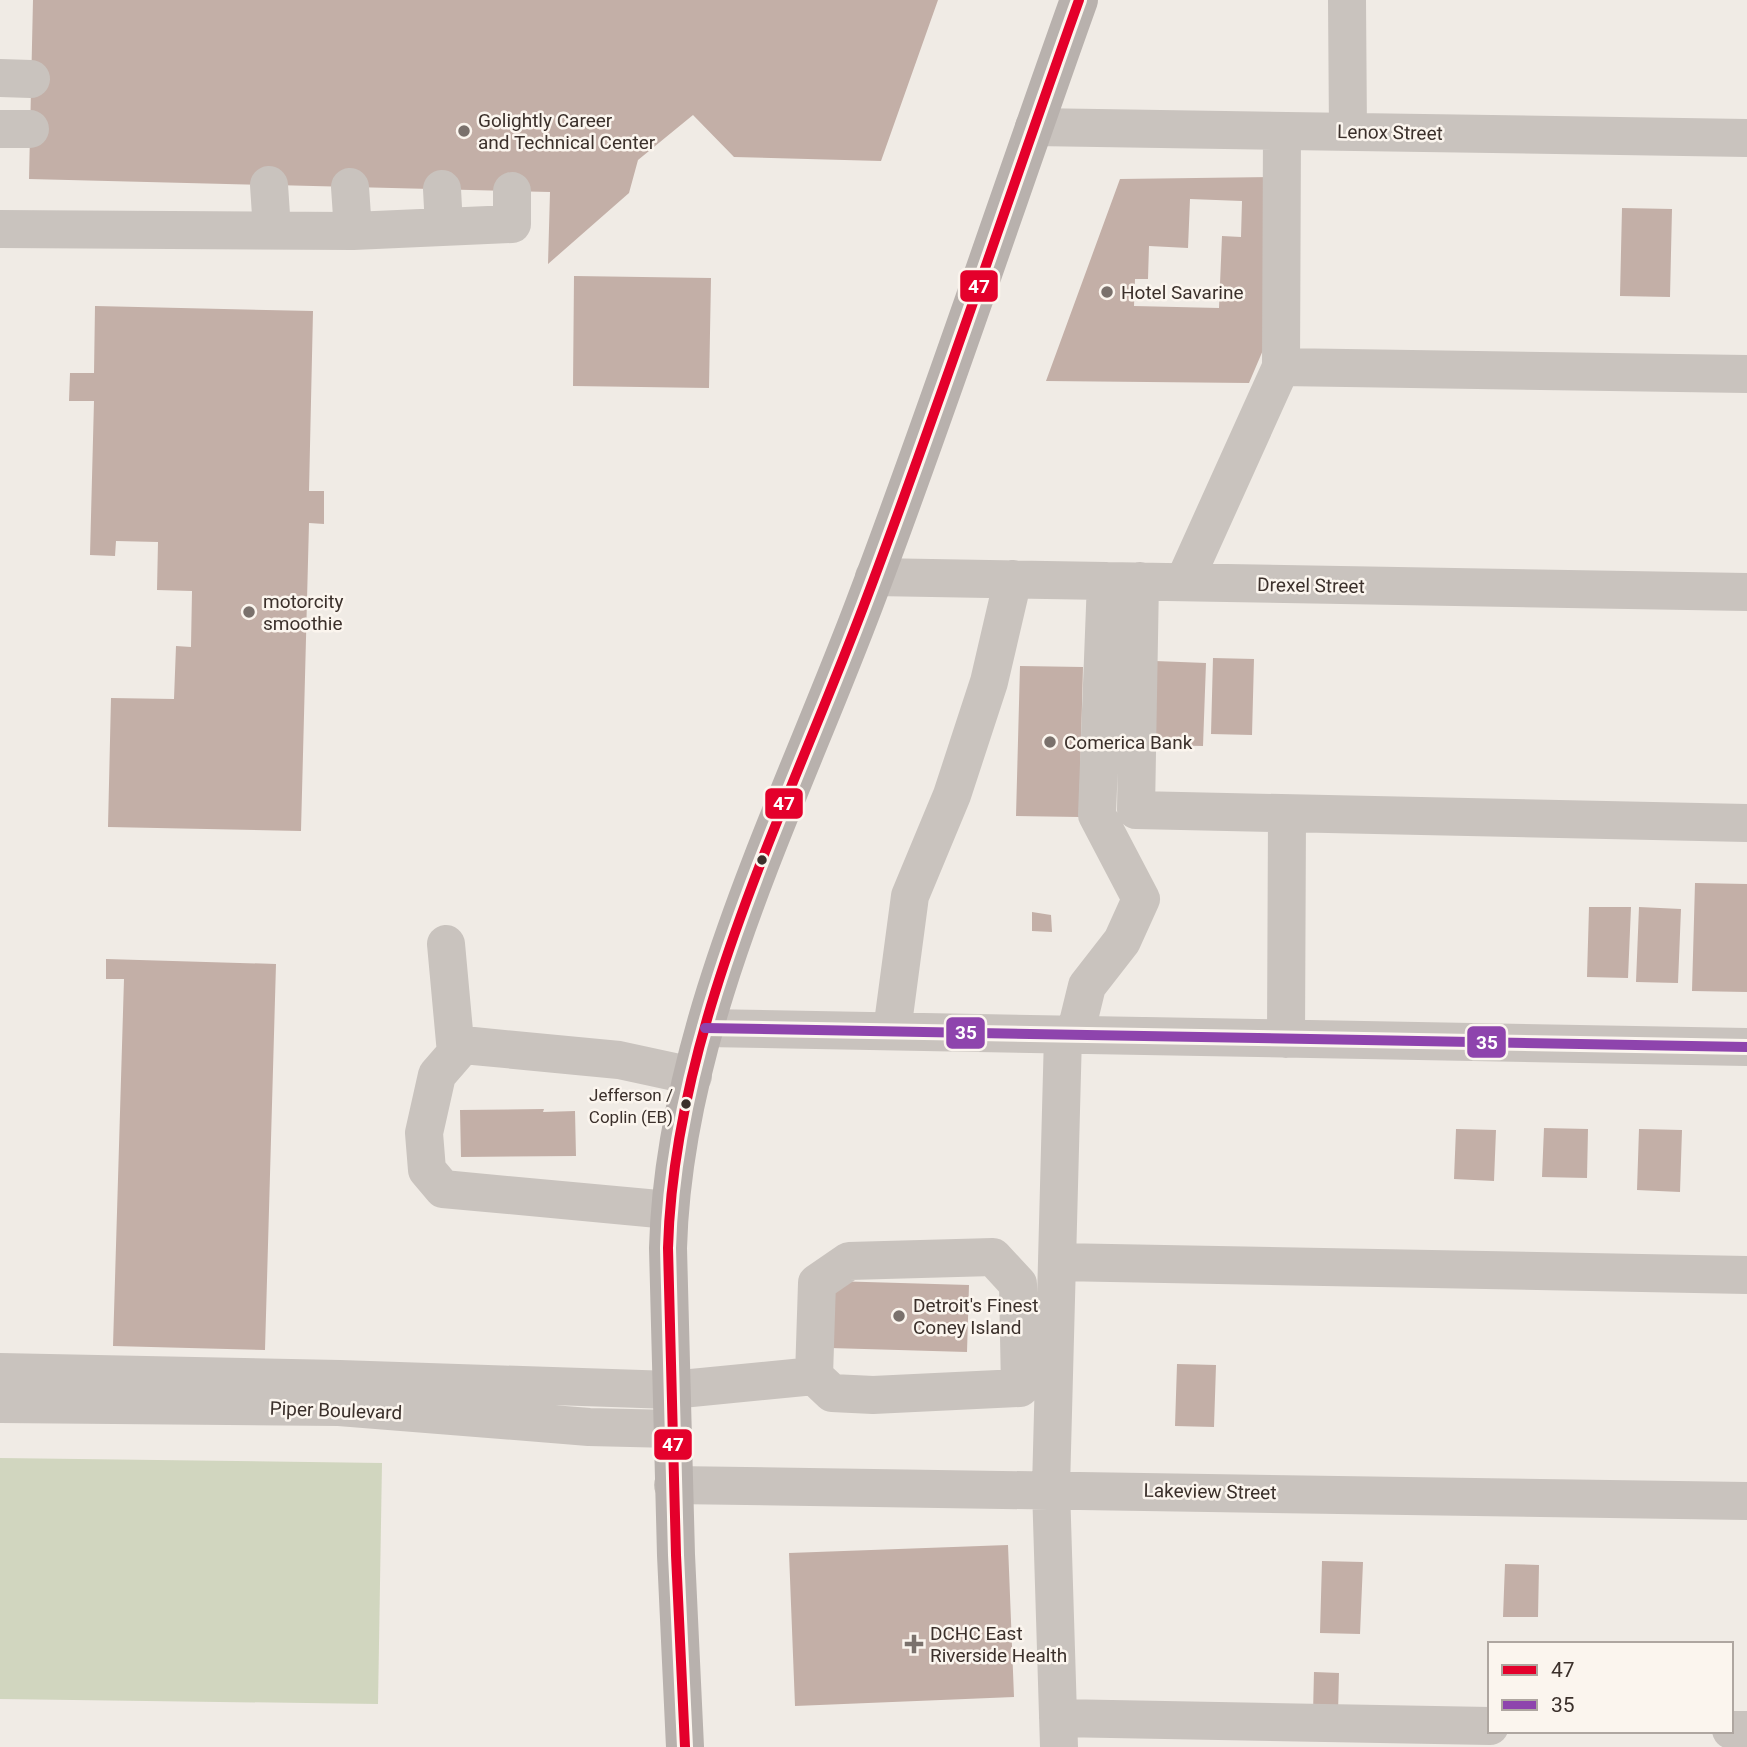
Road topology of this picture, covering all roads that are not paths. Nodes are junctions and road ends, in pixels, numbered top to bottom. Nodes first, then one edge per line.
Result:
1 (1079, 0) edge
2 (1347, 0) edge
3 (1034, 127) junction
4 (1282, 131) junction
5 (1348, 132) junction
6 (1747, 138) edge
7 (269, 185) dead end
8 (350, 187) dead end
9 (442, 189) dead end
10 (512, 191) dead end
11 (444, 227) junction
12 (0, 229) edge
13 (272, 230) junction
14 (353, 231) junction
15 (1281, 367) junction
16 (1747, 374) edge
17 (874, 577) junction
18 (1013, 579) junction
19 (1123, 581) junction
20 (1184, 582) junction
21 (1747, 592) edge
22 (1287, 816) junction
23 (1747, 823) edge
24 (446, 944) dead end
25 (705, 1028) junction
26 (892, 1031) junction
27 (1069, 1035) junction
28 (1286, 1038) junction
29 (1747, 1047) edge
30 (456, 1053) junction
31 (693, 1076) junction
32 (669, 1210) junction
33 (1057, 1262) junction
34 (1747, 1275) edge
35 (0, 1372) edge
36 (814, 1376) junction
37 (671, 1390) junction
38 (0, 1404) edge
39 (672, 1429) junction
40 (673, 1485) junction
41 (1051, 1488) junction
42 (1747, 1501) edge
43 (1488, 1726) edge
44 (1058, 1733) edge
45 (684, 1747) edge

1 - 3 main road
2 - 5 street
3 - 4 street, Lenox Street
3 - 17 main road
4 - 5 street, Lenox Street
4 - 15 street
5 - 6 street, Lenox Street
7 - 13 street
8 - 14 street
9 - 11 street
10 - 11 street
11 - 14 street
12 - 13 street
13 - 14 street
15 - 16 street
15 - 20 street
17 - 18 street, Drexel Street
17 - 25 main road
18 - 19 street, Drexel Street
18 - 26 street
19 - 20 street, Drexel Street
19 - 22 street
19 - 27 street
20 - 21 street, Drexel Street
22 - 23 street
22 - 28 street
24 - 30 street
25 - 26 street
25 - 31 main road
26 - 27 street
27 - 28 street
27 - 33 street
28 - 29 street
30 - 31 street
30 - 32 street
31 - 32 main road
32 - 37 main road
33 - 34 street
33 - 41 street
35 - 37 street, Piper Boulevard
36 - 36 street
36 - 37 street, Piper Boulevard
37 - 39 main road
38 - 39 street, Piper Boulevard
39 - 40 main road
40 - 41 street, Lakeview Street
40 - 45 main road
41 - 42 street, Lakeview Street
41 - 44 street
43 - 44 street

